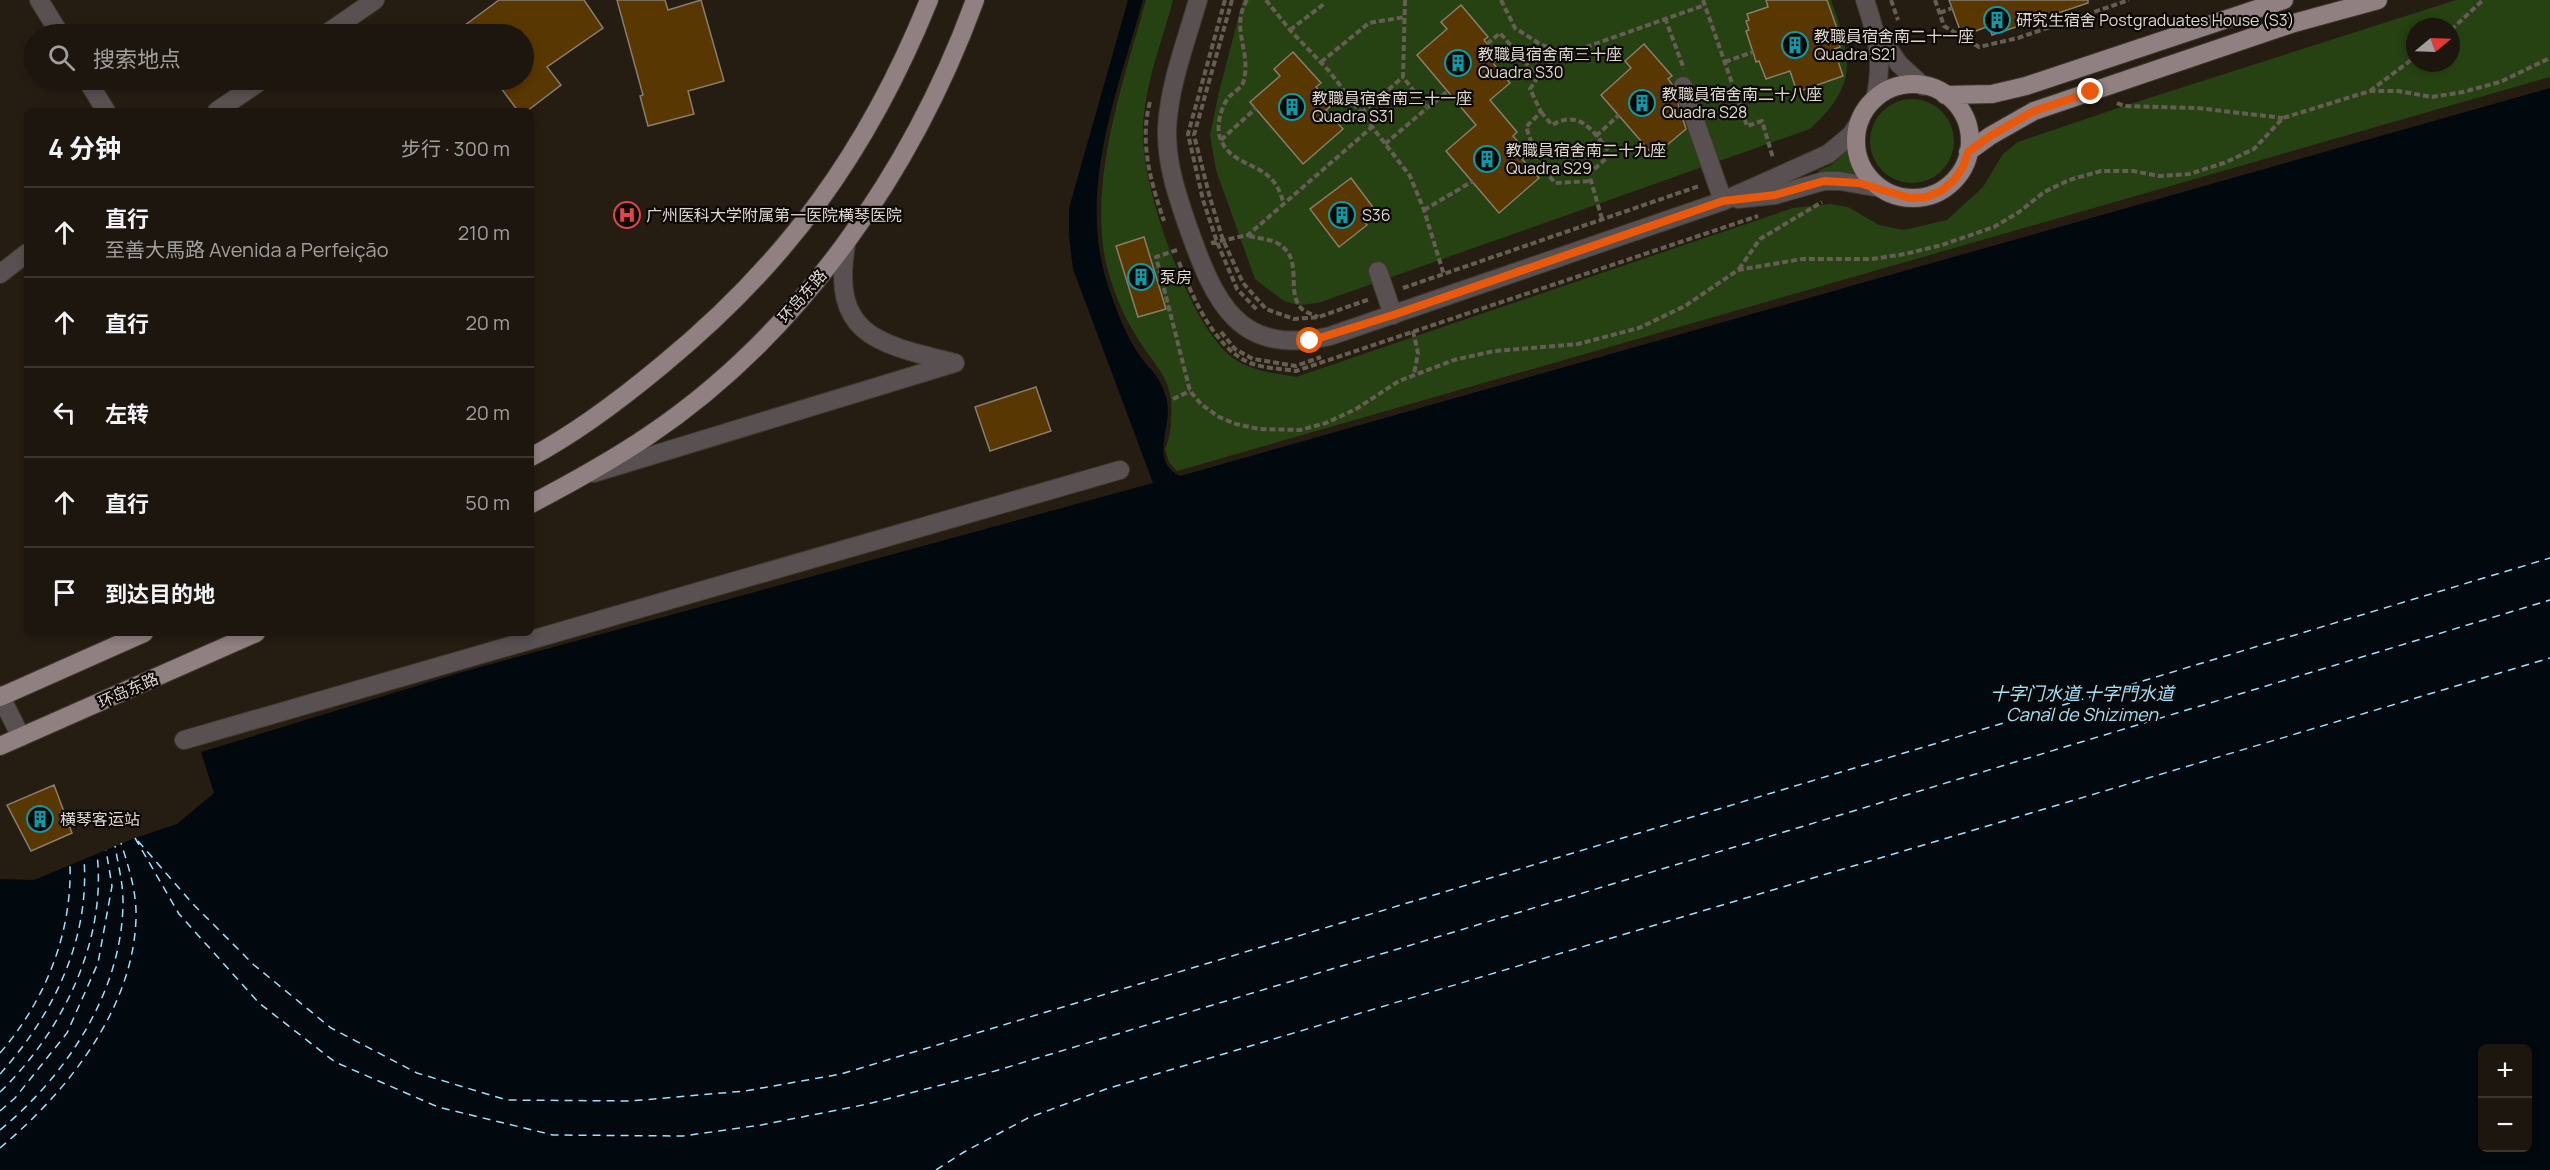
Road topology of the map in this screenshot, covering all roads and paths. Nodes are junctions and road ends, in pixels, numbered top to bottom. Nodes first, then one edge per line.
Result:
1 (39, 0) edge
2 (375, 0) edge
3 (928, 0) edge
4 (975, 0) edge
5 (1198, 0) edge
6 (1225, 0) edge
7 (1232, 0) edge
8 (1247, 0) edge
9 (1266, 0) edge
10 (1405, 0) edge
11 (1501, 0) edge
12 (1703, 0) edge
13 (1865, 0) edge
14 (1891, 0) edge
15 (1935, 0) edge
16 (2129, 0) edge
17 (2284, 0) edge
18 (2378, 0) edge
19 (2483, 0) edge
20 (1324, 4) dead end
21 (1705, 5) junction
22 (1952, 8) dead end
23 (1940, 13) junction
24 (1405, 17) junction
25 (1665, 18) junction
26 (1898, 20) dead end
27 (2460, 22) edge
28 (54, 24) edge
29 (340, 24) edge
30 (1875, 29) junction
31 (1290, 30) junction
32 (1487, 44) dead end
33 (1564, 49) junction
34 (1753, 52) dead end
35 (2550, 58) edge
36 (1321, 62) junction
37 (1725, 62) junction
38 (2406, 64) edge
39 (1403, 77) junction
40 (1538, 77) junction
41 (1688, 81) junction
42 (1923, 86) junction
43 (93, 90) edge
44 (247, 90) edge
45 (2370, 91) junction
46 (1448, 92) dead end
47 (2091, 92) junction
48 (1736, 94) junction
49 (1945, 95) junction
50 (1152, 99) dead end
51 (1875, 99) junction
52 (104, 108) edge
53 (221, 108) edge
54 (1256, 108) dead end
55 (1427, 108) junction
56 (1541, 112) junction
57 (1361, 113) junction
58 (1618, 115) dead end
59 (2283, 118) junction
60 (1860, 121) junction
61 (1372, 127) junction
62 (1596, 136) junction
63 (1220, 140) junction
64 (1385, 144) junction
65 (1968, 152) junction
66 (1539, 164) junction
67 (1532, 170) dead end
68 (1779, 175) junction
69 (1473, 180) dead end
70 (1591, 181) junction
71 (1710, 182) dead end
72 (1880, 188) junction
73 (1830, 198) dead end
74 (1723, 201) junction
75 (1283, 202) junction
76 (1424, 210) junction
77 (1762, 215) dead end
78 (1602, 219) junction
79 (1169, 230) dead end
80 (1248, 235) junction
81 (1173, 240) dead end
82 (1223, 240) junction
83 (1609, 240) junction
84 (1217, 242) junction
85 (846, 245) junction
86 (1643, 248) dead end
87 (1183, 249) junction
88 (24, 255) edge
89 (1738, 270) junction
90 (1378, 271) dead end
91 (0, 274) edge
92 (1444, 274) junction
93 (1386, 294) junction
94 (1450, 295) junction
95 (1393, 315) junction
96 (1264, 317) dead end
97 (1318, 317) junction
98 (1413, 330) junction
99 (1413, 375) junction
100 (1190, 392) junction
101 (1173, 399) dead end
102 (534, 455) edge
103 (1120, 470) dead end
104 (581, 477) junction
105 (534, 502) edge
106 (137, 636) edge
107 (249, 636) edge
108 (0, 696) edge
109 (21, 737) junction
110 (183, 740) dead end
111 (0, 746) edge

1 - 28 street
2 - 29 street
3 - 102 main road
4 - 85 main road, 环岛东路
5 - 87 street
6 - 84 path
7 - 82 path
8 - 63 path
9 - 31 path
10 - 24 path
11 - 33 path
12 - 21 path
13 - 30 street
14 - 26 path
15 - 23 path
16 - 23 path
17 - 49 main road
18 - 47 main road
19 - 27 path
20 - 31 path
21 - 25 path
21 - 37 path
22 - 23 path
24 - 36 path
24 - 39 path
25 - 33 path
25 - 41 path
30 - 42 street
30 - 51 street
31 - 36 path
32 - 40 path
33 - 40 path
34 - 37 path
35 - 45 path
36 - 57 path
37 - 48 path
38 - 45 path
39 - 55 path
39 - 57 path
40 - 56 path
41 - 48 path
41 - 74 street
42 - 49 main road
42 - 51 main road
43 - 52 street
44 - 53 street
45 - 59 path
46 - 55 path
47 - 59 path
47 - 65 main road
48 - 68 path
49 - 65 main road
50 - 79 path
51 - 60 main road
54 - 63 path
55 - 64 path
56 - 62 path
56 - 66 path
57 - 61 path
58 - 62 path
59 - 89 path
60 - 68 street
60 - 72 main road
61 - 64 path
61 - 75 path
62 - 70 path
63 - 75 path
64 - 76 path
65 - 72 main road
66 - 67 path
66 - 70 path
68 - 74 street
69 - 76 path
70 - 78 path
71 - 78 path
72 - 74 street
73 - 89 path
74 - 83 street
75 - 80 path
76 - 92 path
77 - 98 path
78 - 83 path
78 - 92 path
80 - 82 path
80 - 97 path
81 - 87 path
82 - 84 path
82 - 97 path
83 - 94 street
84 - 87 path
84 - 96 path
85 - 104 main road, 环岛东路
85 - 104 street
86 - 98 path
87 - 95 street
87 - 98 path
87 - 100 path
88 - 91 street
89 - 99 path
90 - 93 street
92 - 93 path
92 - 94 path
93 - 95 street
93 - 97 path
94 - 95 street
98 - 99 path
99 - 100 path
100 - 101 path
103 - 110 street
104 - 105 main road, 环岛东路
106 - 108 main road
107 - 109 main road, 环岛东路
108 - 109 street
109 - 111 main road, 环岛东路

